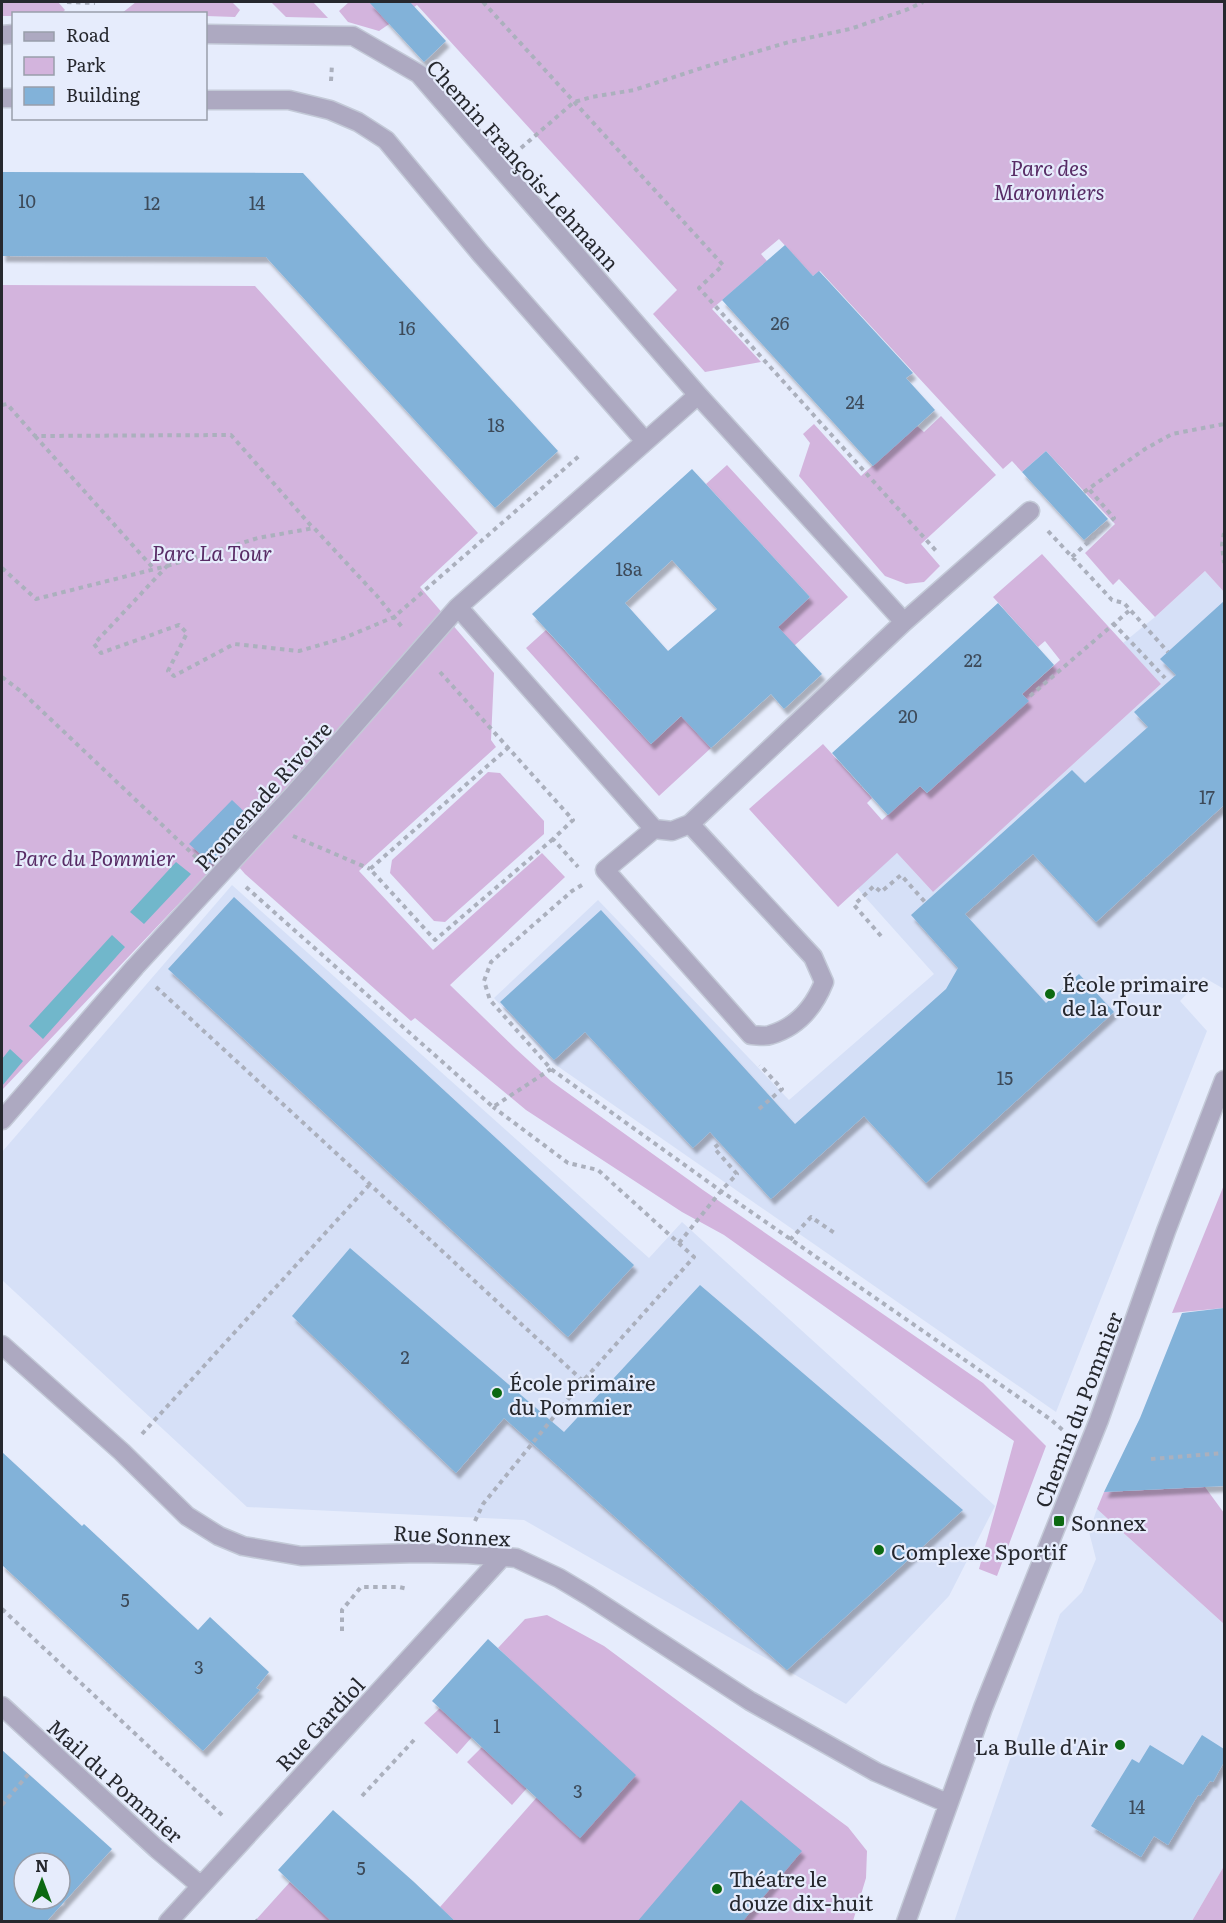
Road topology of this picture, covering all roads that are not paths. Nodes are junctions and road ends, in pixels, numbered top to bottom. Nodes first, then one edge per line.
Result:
1 (207, 34) edge
2 (207, 100) edge
3 (698, 395) junction
4 (645, 441) junction
5 (1030, 511) road end
6 (458, 607) junction
7 (904, 622) junction
8 (690, 824) junction
9 (654, 829) junction
10 (1224, 1080) edge
11 (2, 1120) edge
12 (2, 1344) edge
13 (503, 1556) junction
14 (2, 1706) edge
15 (947, 1803) junction
16 (201, 1886) junction
17 (168, 1922) edge
18 (906, 1922) edge

1 - 3 street, Chemin François-Lehmann
2 - 4 street
3 - 4 street
3 - 7 street, Chemin François-Lehmann
4 - 6 street
5 - 7 street
6 - 9 street
6 - 11 street, Promenade Rivoire
7 - 8 street
8 - 9 street
8 - 9 street
10 - 15 street, Chemin du Pommier
12 - 13 street, Rue Sonnex
13 - 15 street, Rue Sonnex
13 - 16 street, Rue Gardiol
14 - 16 street, Mail du Pommier
15 - 18 street, Chemin du Pommier
16 - 17 street, Rue Gardiol

